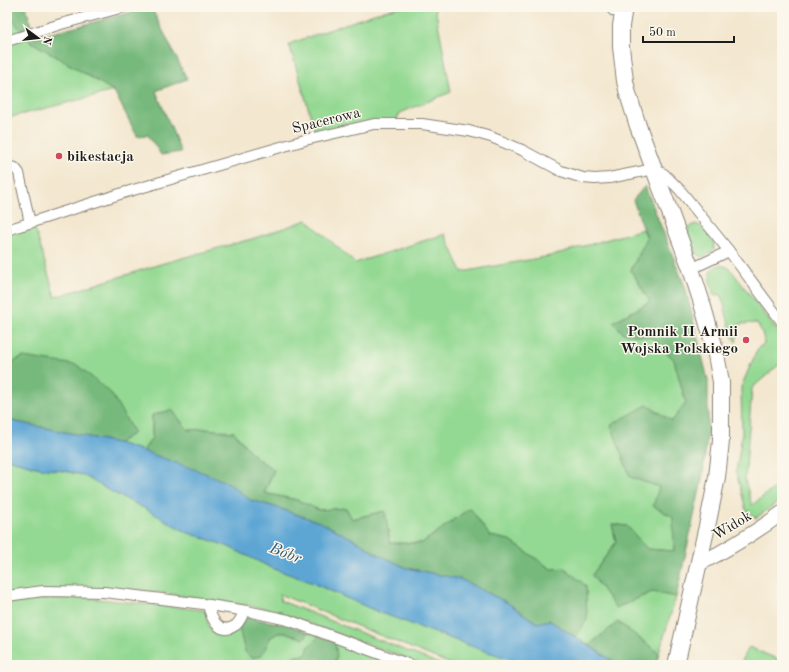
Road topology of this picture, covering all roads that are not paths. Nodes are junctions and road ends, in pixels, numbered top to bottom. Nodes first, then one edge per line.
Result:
1 (124, 7) edge
2 (619, 9) edge
3 (7, 41) edge
4 (7, 168) edge
5 (654, 169) junction
6 (30, 223) junction
7 (7, 230) edge
8 (729, 251) junction
9 (691, 269) junction
10 (782, 322) edge
11 (782, 513) edge
12 (699, 564) junction
13 (7, 596) edge
14 (208, 605) junction
15 (245, 611) junction
16 (410, 665) edge
17 (676, 665) edge

1 - 3 street
2 - 5 main road
4 - 6 street
5 - 6 street, Spacerowa
5 - 8 street
5 - 9 main road
6 - 7 street, Spacerowa
8 - 9 street
8 - 10 street
9 - 12 main road
11 - 12 main road, Widok
12 - 17 main road
13 - 14 street
14 - 15 street
14 - 15 street
15 - 16 street

